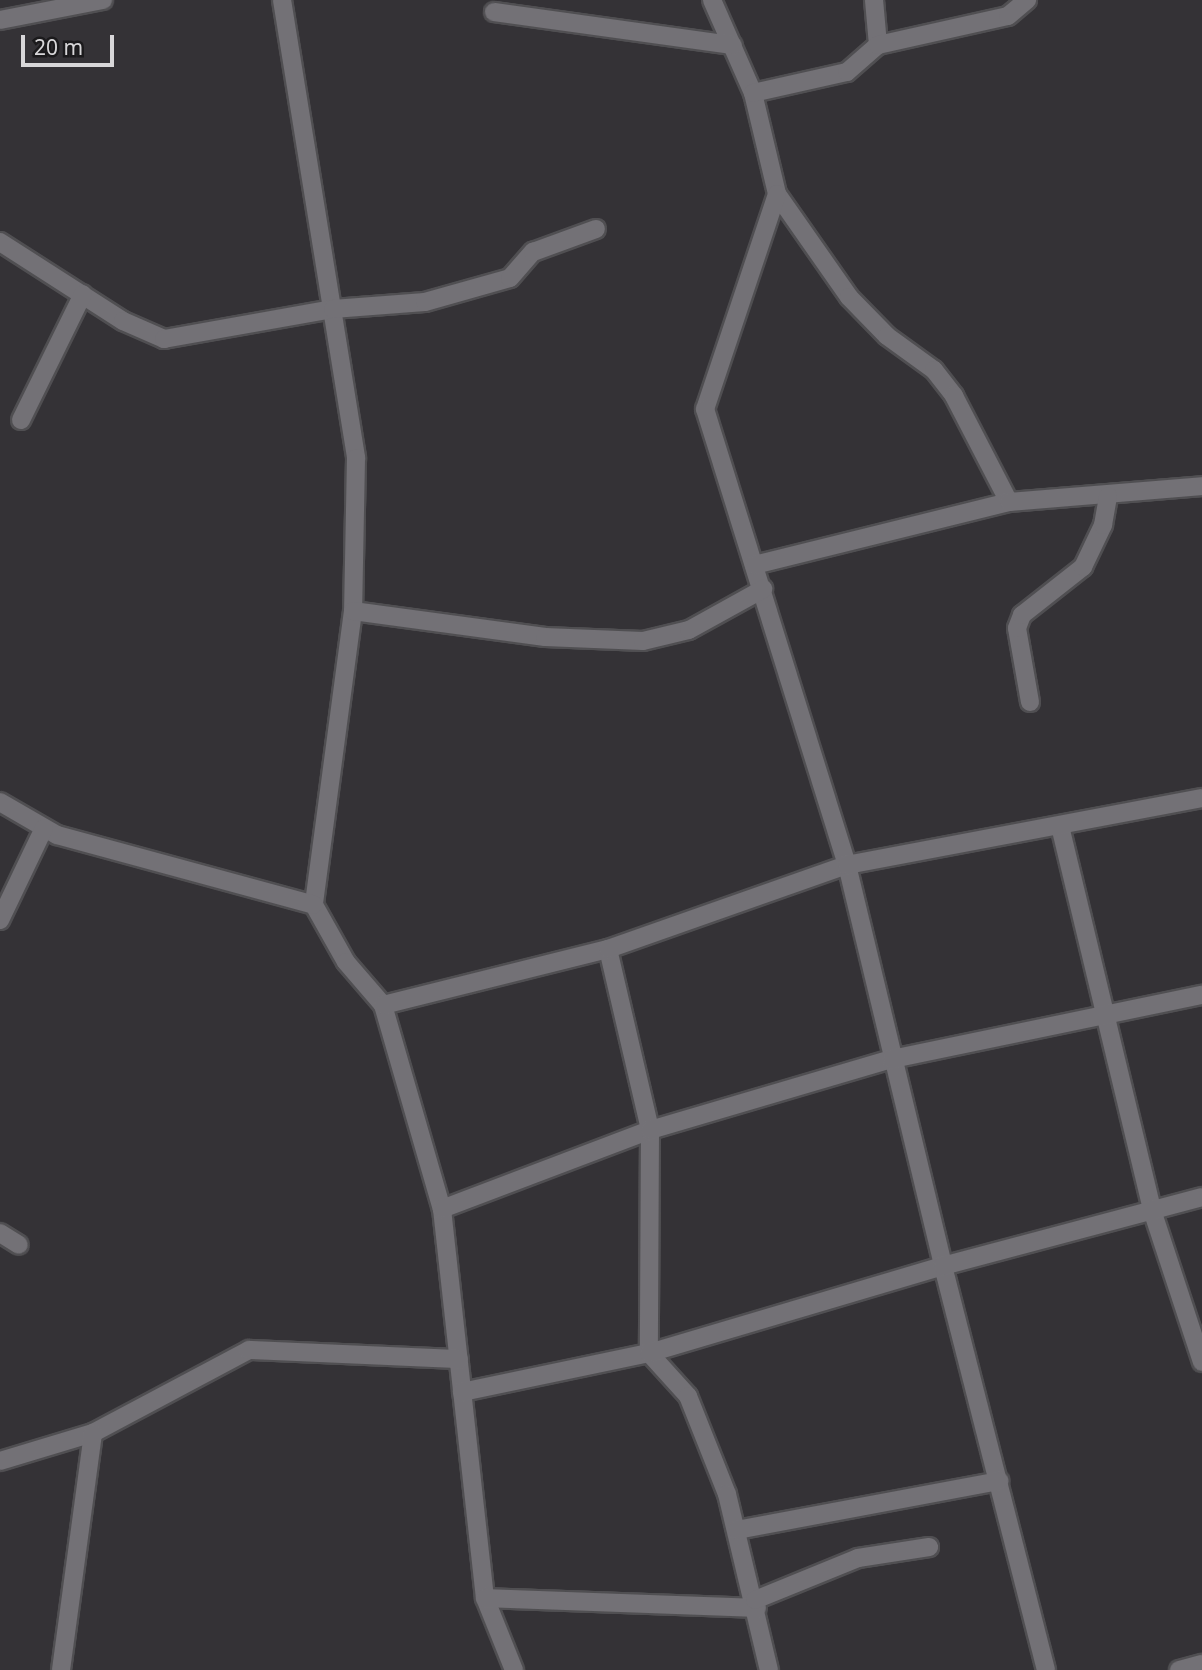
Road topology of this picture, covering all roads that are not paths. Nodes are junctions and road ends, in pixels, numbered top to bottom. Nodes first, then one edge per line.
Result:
1 (103, 0) edge
2 (282, 0) edge
3 (712, 0) edge
4 (874, 0) edge
5 (1027, 0) edge
6 (494, 12) dead end
7 (0, 20) edge
8 (733, 45) junction
9 (878, 45) junction
10 (753, 93) junction
11 (777, 194) junction
12 (596, 229) dead end
13 (0, 242) edge
14 (83, 294) junction
15 (333, 309) junction
16 (21, 420) dead end
17 (1202, 486) edge
18 (1108, 496) junction
19 (1009, 502) junction
20 (754, 565) junction
21 (763, 589) junction
22 (353, 611) junction
23 (1030, 702) dead end
24 (1202, 798) edge
25 (0, 803) edge
26 (1060, 826) junction
27 (44, 828) junction
28 (847, 865) junction
29 (314, 905) junction
30 (0, 920) edge
31 (608, 949) junction
32 (1202, 995) edge
33 (383, 1005) junction
34 (1105, 1015) junction
35 (892, 1059) junction
36 (650, 1129) junction
37 (1202, 1197) edge
38 (442, 1209) junction
39 (1152, 1210) junction
40 (0, 1233) edge
41 (19, 1245) dead end
42 (943, 1266) junction
43 (649, 1353) junction
44 (459, 1359) junction
45 (1202, 1362) edge
46 (462, 1392) junction
47 (93, 1433) junction
48 (0, 1461) edge
49 (999, 1480) junction
50 (737, 1530) junction
51 (929, 1548) dead end
52 (485, 1598) junction
53 (756, 1604) junction
54 (1202, 1664) edge
55 (61, 1670) edge
56 (514, 1670) edge
57 (769, 1670) edge
58 (1046, 1670) edge
59 (1179, 1670) edge

1 - 7 street
2 - 15 street
3 - 8 street
4 - 9 street
5 - 9 street
6 - 8 street
8 - 10 street
9 - 10 street
10 - 11 street
11 - 19 street
11 - 20 street
12 - 15 street
13 - 14 street
14 - 15 street
14 - 16 street
15 - 22 street
17 - 18 street
18 - 19 street
18 - 23 street
19 - 20 street
20 - 21 street
21 - 22 street
21 - 28 street
22 - 29 street
24 - 26 street
25 - 27 street
26 - 28 street
26 - 34 street
27 - 29 street
27 - 30 street
28 - 31 street
28 - 35 street
29 - 33 street
31 - 33 street
31 - 36 street
32 - 34 street
33 - 38 street
34 - 35 street
34 - 39 street
35 - 36 street
35 - 42 street
36 - 38 street
36 - 43 street
37 - 39 street
38 - 44 street
39 - 42 street
39 - 45 street
40 - 41 street
42 - 43 street
42 - 49 street
43 - 46 street
43 - 50 street
44 - 46 street
44 - 47 street
46 - 52 street
47 - 48 street
47 - 55 street
49 - 50 street
49 - 58 street
50 - 53 street
51 - 53 street
52 - 53 street
52 - 56 street
53 - 57 street
54 - 59 street

